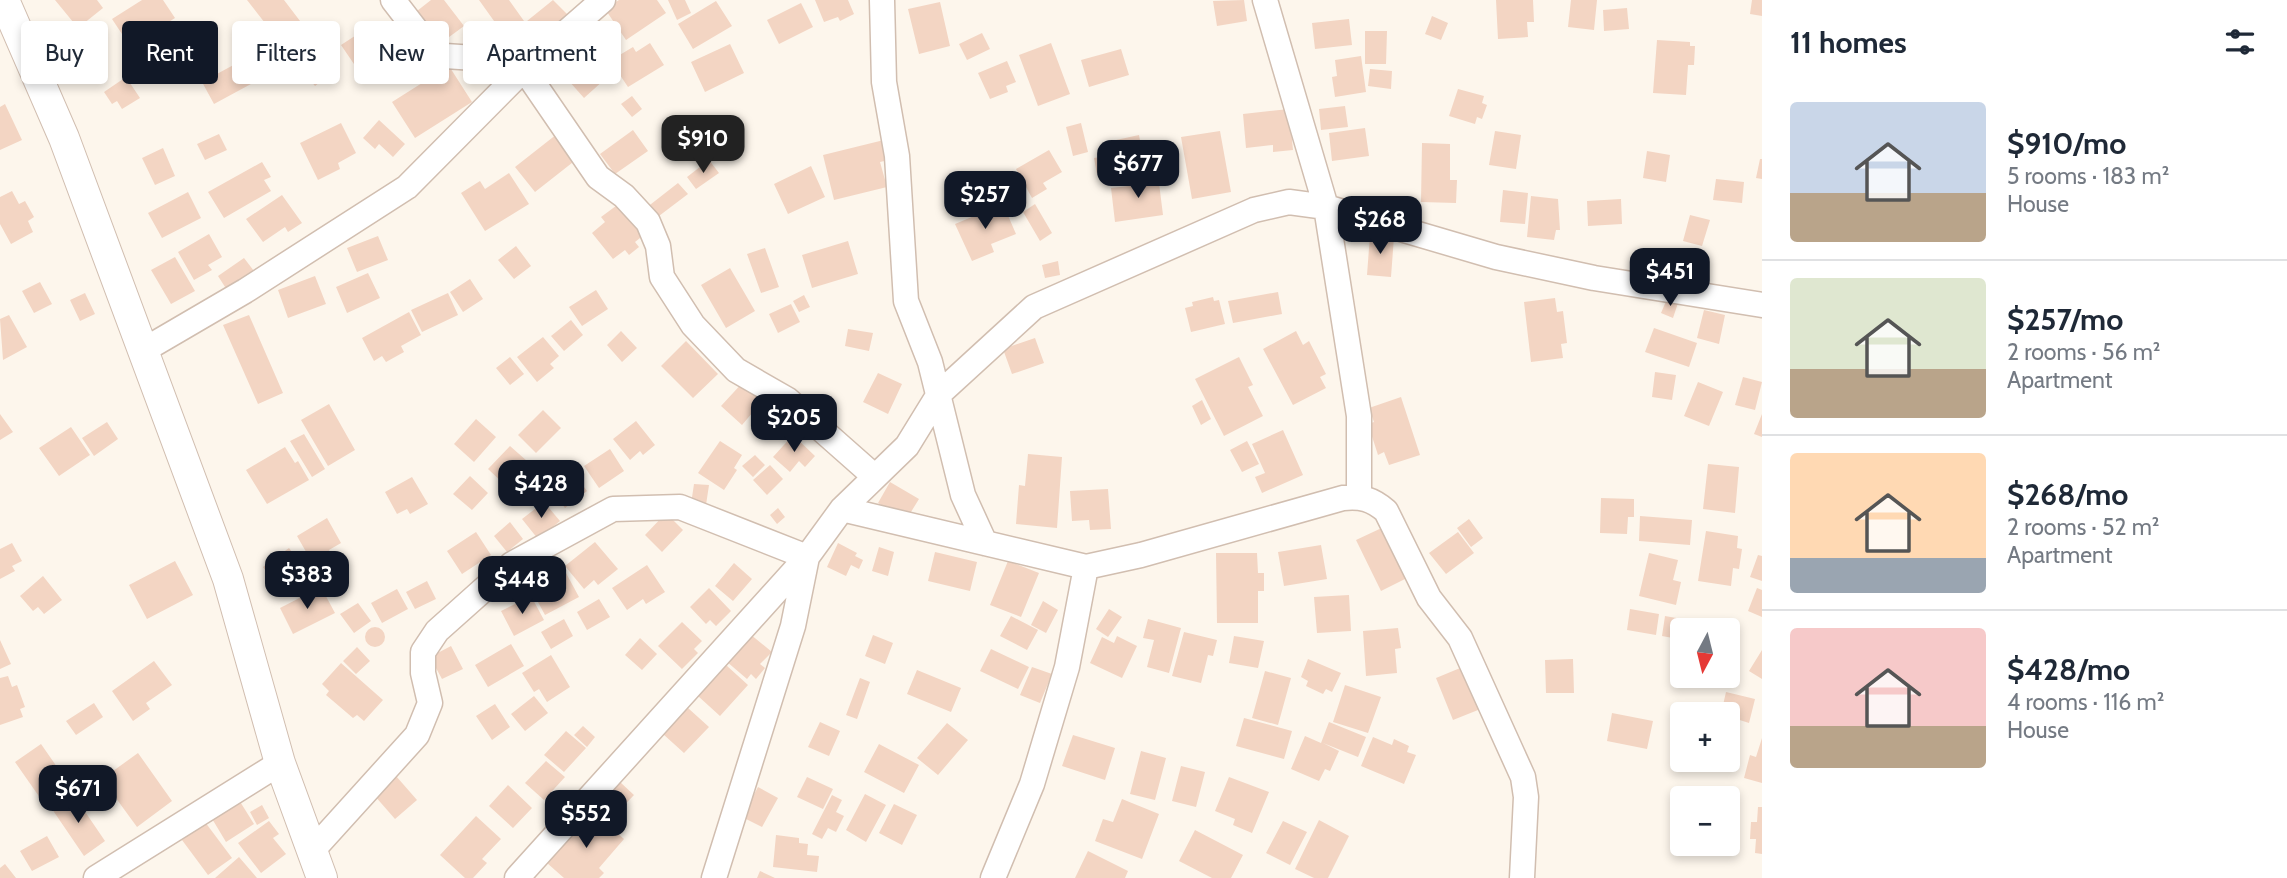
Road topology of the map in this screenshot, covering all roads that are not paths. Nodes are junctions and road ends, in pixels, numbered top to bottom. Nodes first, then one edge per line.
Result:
1 (4, 0) edge
2 (393, 0) edge
3 (603, 0) edge
4 (882, 0) edge
5 (1265, 0) edge
6 (579, 21) edge
7 (463, 57) edge
8 (508, 84) edge
9 (535, 84) edge
10 (1326, 206) junction
11 (1762, 305) edge
12 (144, 350) junction
13 (939, 394) junction
14 (874, 476) junction
15 (1359, 496) junction
16 (842, 509) junction
17 (985, 543) junction
18 (807, 557) junction
19 (1086, 566) junction
20 (280, 763) junction
21 (317, 865) edge
22 (96, 878) edge
23 (517, 878) edge
24 (714, 878) edge
25 (993, 878) edge
26 (1522, 878) edge

1 - 12 street
2 - 7 street
3 - 6 street
4 - 13 street
5 - 10 street
8 - 12 street
9 - 14 street
10 - 11 street
10 - 13 street
10 - 15 street
12 - 20 street
13 - 14 street
13 - 17 street
14 - 16 street
15 - 19 street
15 - 26 street
16 - 17 street
16 - 18 street
17 - 19 street
18 - 21 street
18 - 23 street
18 - 24 street
19 - 25 street
20 - 21 street
20 - 22 street

